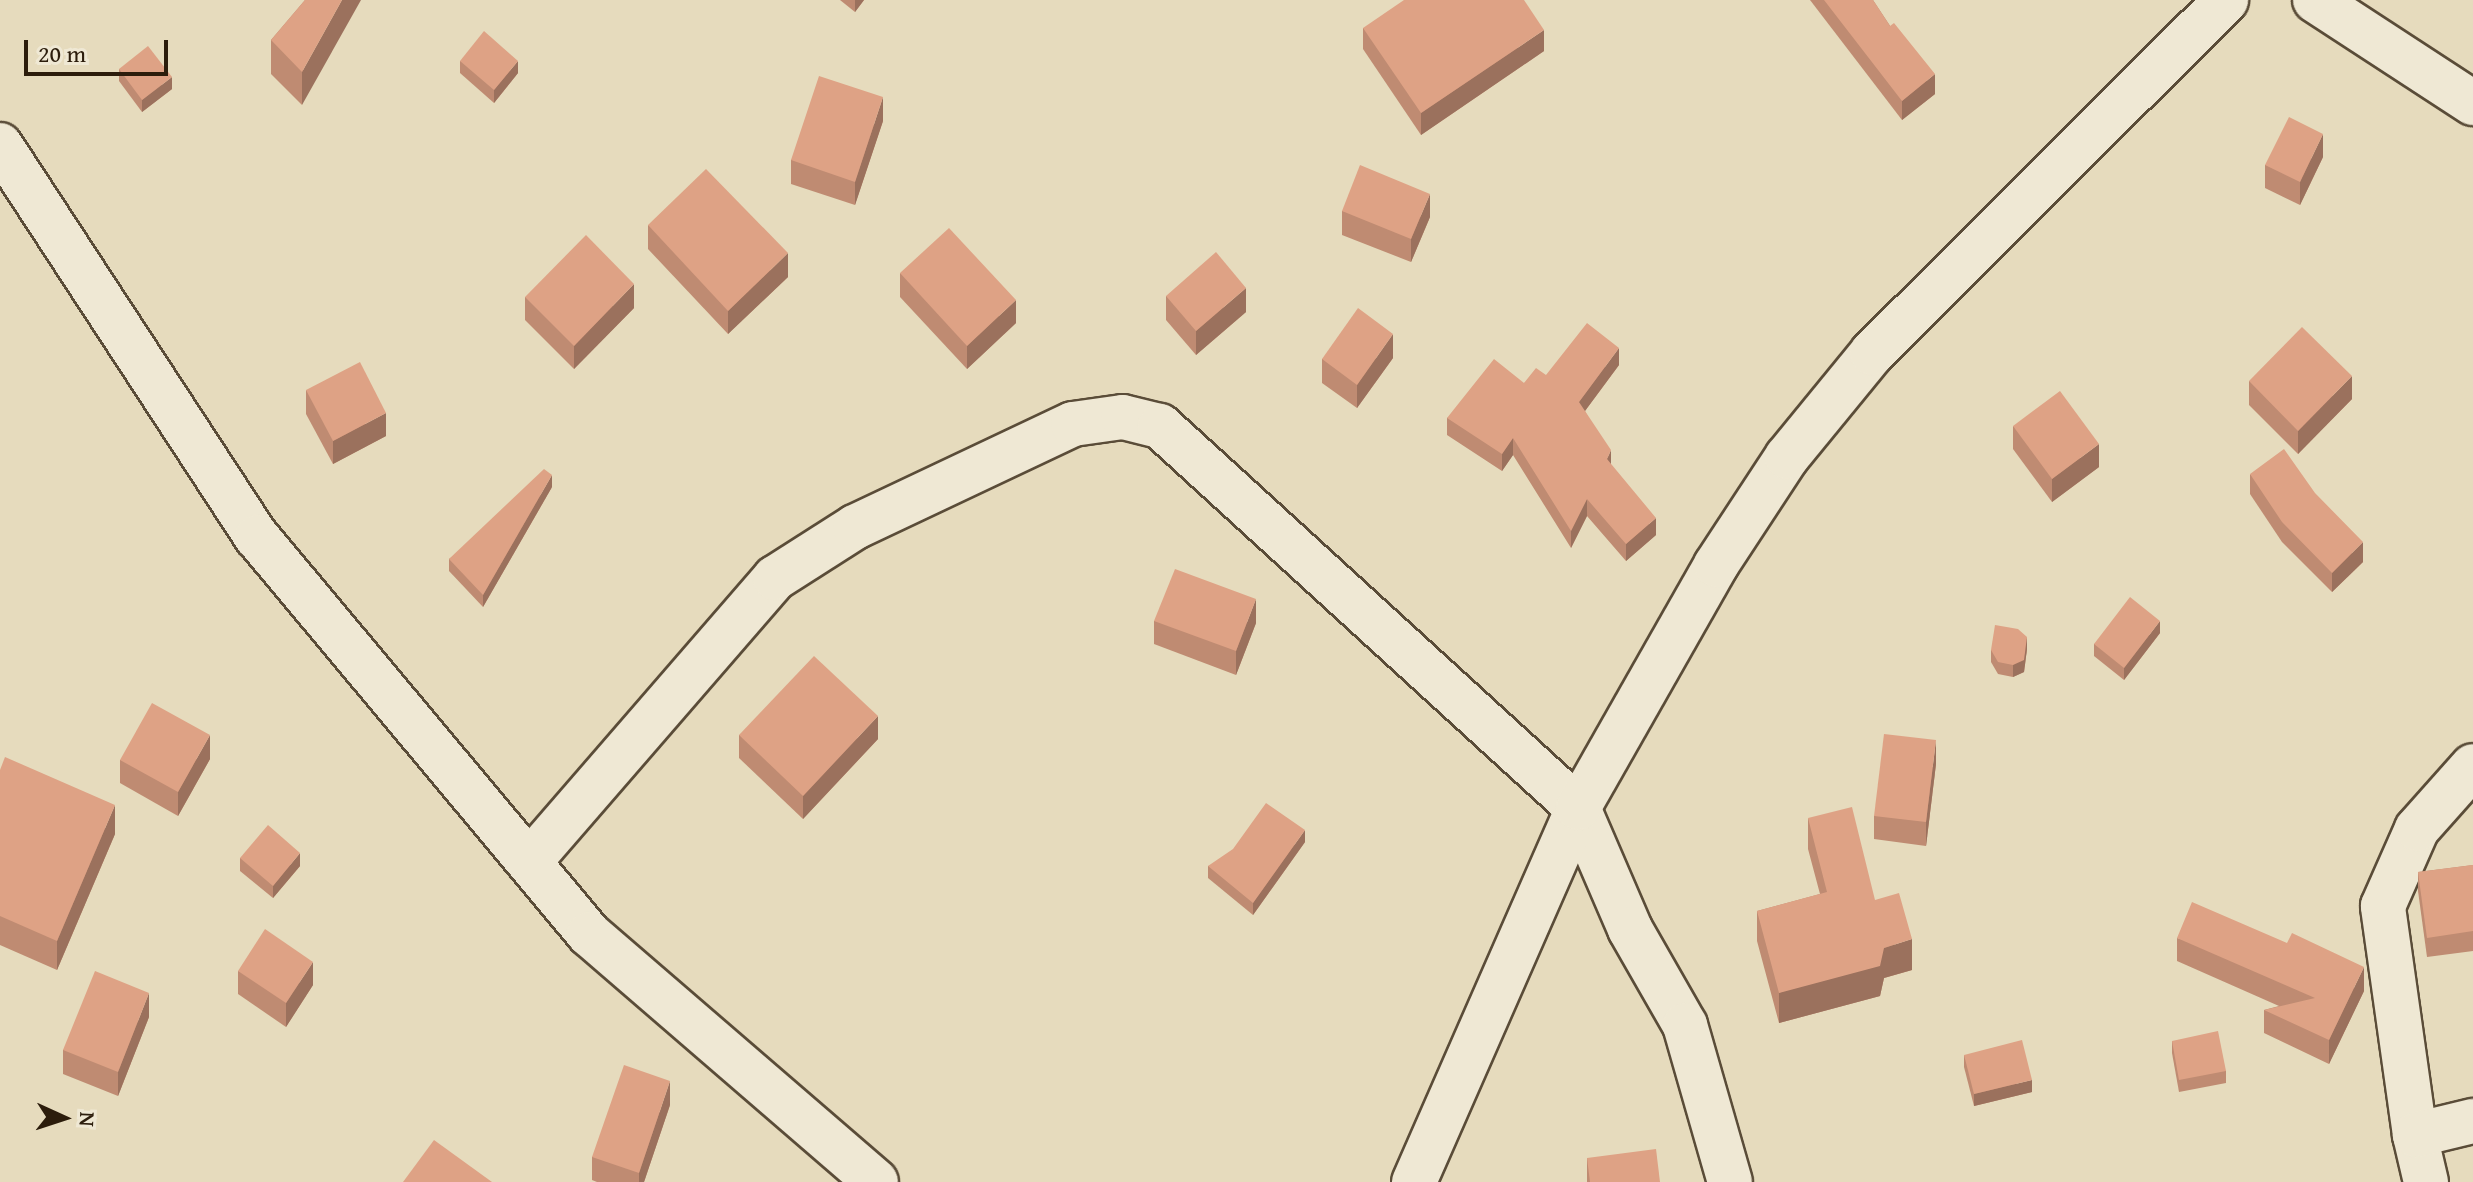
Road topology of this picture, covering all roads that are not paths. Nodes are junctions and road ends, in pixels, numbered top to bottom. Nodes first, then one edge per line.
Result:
1 (2226, 0) edge
2 (2315, 0) edge
3 (2473, 103) edge
4 (0, 145) edge
5 (2473, 766) edge
6 (1578, 808) junction
7 (529, 862) junction
8 (2473, 1121) edge
9 (2415, 1135) junction
10 (876, 1182) edge
11 (1414, 1182) edge
12 (1730, 1182) edge
13 (2426, 1182) edge

1 - 6 street
2 - 3 street
4 - 7 street
5 - 9 street
6 - 7 street
6 - 11 street
6 - 12 street
7 - 10 street
8 - 9 street
9 - 13 street

